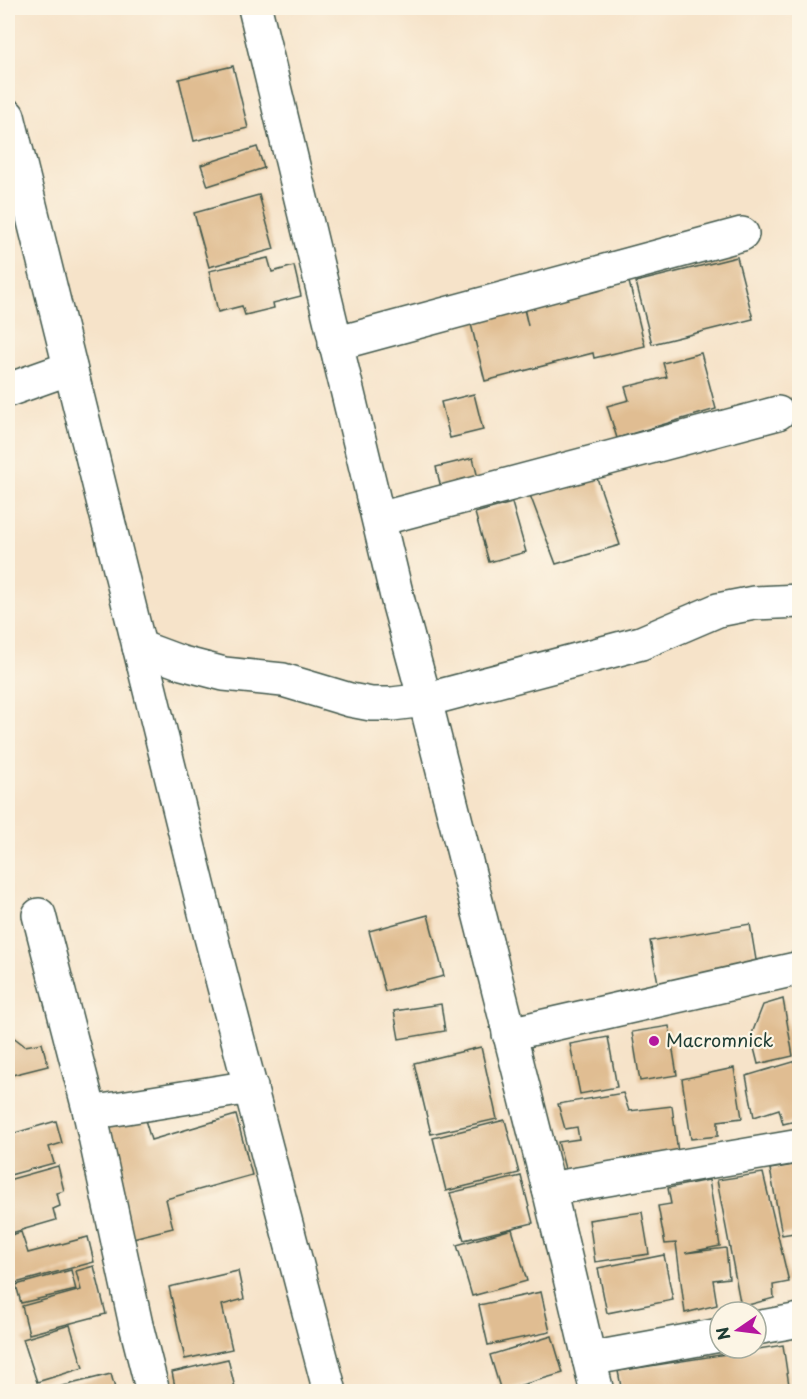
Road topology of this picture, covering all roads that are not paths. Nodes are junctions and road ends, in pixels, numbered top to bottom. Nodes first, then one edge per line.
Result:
1 (255, 8) edge
2 (8, 117) edge
3 (742, 234) dead end
4 (335, 344) junction
5 (70, 368) junction
6 (8, 390) edge
7 (778, 413) dead end
8 (379, 519) junction
9 (800, 601) edge
10 (139, 647) junction
11 (425, 699) junction
12 (39, 915) dead end
13 (800, 968) edge
14 (509, 1034) junction
15 (251, 1087) junction
16 (90, 1113) junction
17 (800, 1146) edge
18 (549, 1190) junction
19 (800, 1320) edge
20 (768, 1326) edge
21 (708, 1337) edge
22 (589, 1359) junction
23 (153, 1392) edge
24 (330, 1392) edge
25 (597, 1392) edge

1 - 4 street
2 - 5 street
3 - 4 street
4 - 8 street
5 - 6 street
5 - 10 street
7 - 8 street
8 - 11 street
9 - 11 street
10 - 11 street
10 - 15 street
11 - 14 street
12 - 16 street
13 - 14 street
14 - 18 street
15 - 16 street
15 - 24 street
16 - 23 street
17 - 18 street
18 - 22 street
19 - 20 street
21 - 22 street
22 - 25 street

